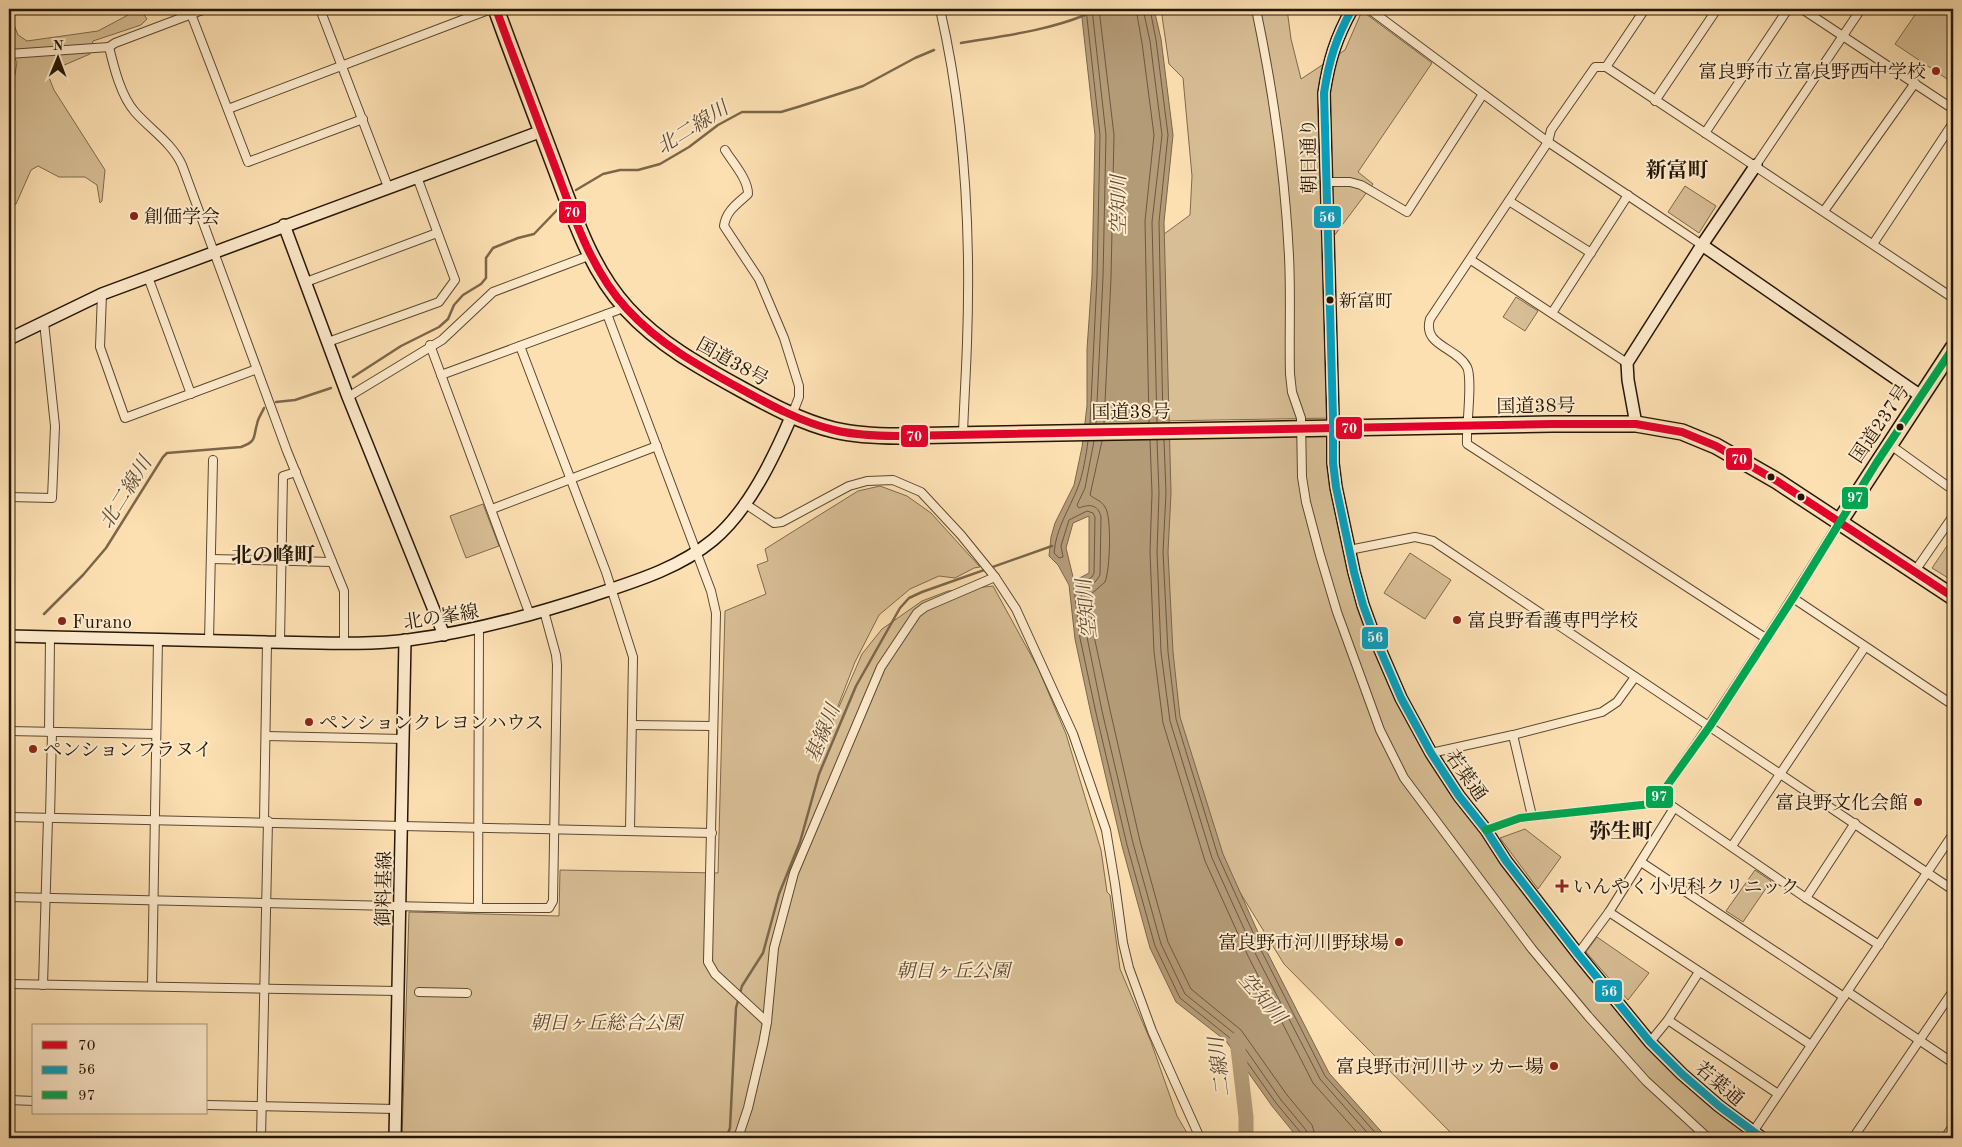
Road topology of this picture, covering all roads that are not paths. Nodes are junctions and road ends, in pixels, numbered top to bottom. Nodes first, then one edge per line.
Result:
1 (205, 9) edge
2 (320, 9) edge
3 (491, 9) edge
4 (496, 9) edge
5 (940, 9) edge
6 (1256, 9) edge
7 (1352, 9) edge
8 (1369, 9) edge
9 (1645, 9) edge
10 (1717, 9) edge
11 (1788, 9) edge
12 (1802, 9) edge
13 (1861, 9) edge
14 (191, 14) junction
15 (1843, 35) junction
16 (109, 47) junction
17 (9, 54) edge
18 (342, 65) junction
19 (1606, 67) junction
20 (1914, 83) junction
21 (1483, 94) junction
22 (1656, 101) junction
23 (228, 109) junction
24 (1953, 109) edge
25 (363, 119) junction
26 (1953, 123) edge
27 (542, 131) junction
28 (1705, 132) junction
29 (1548, 142) junction
30 (725, 150) dead end
31 (1756, 165) junction
32 (417, 176) junction
33 (1326, 182) junction
34 (388, 187) junction
35 (1628, 195) junction
36 (1509, 201) junction
37 (1824, 211) junction
38 (284, 225) junction
39 (438, 233) junction
40 (1873, 244) junction
41 (1702, 245) junction
42 (214, 252) junction
43 (1591, 253) junction
44 (591, 255) junction
45 (1471, 260) junction
46 (148, 276) junction
47 (306, 282) junction
48 (102, 294) junction
49 (1953, 298) edge
50 (626, 307) junction
51 (1552, 313) junction
52 (607, 314) junction
53 (44, 322) junction
54 (9, 339) edge
55 (328, 342) junction
56 (430, 345) junction
57 (520, 346) junction
58 (1953, 348) edge
59 (1627, 363) junction
60 (257, 369) junction
61 (441, 375) junction
62 (191, 394) junction
63 (1921, 396) junction
64 (348, 397) junction
65 (792, 415) junction
66 (1636, 424) junction
67 (1466, 426) junction
68 (1333, 428) junction
69 (1298, 429) junction
70 (971, 434) junction
71 (1889, 444) junction
72 (657, 446) junction
73 (213, 460) dead end
74 (296, 472) junction
75 (571, 479) junction
76 (1953, 490) edge
77 (9, 497) edge
78 (744, 503) junction
79 (492, 509) junction
80 (1953, 516) edge
81 (1840, 521) junction
82 (1349, 550) junction
83 (696, 552) junction
84 (211, 559) junction
85 (282, 560) junction
86 (332, 562) junction
87 (1916, 571) junction
88 (995, 577) junction
89 (611, 590) junction
90 (1953, 597) edge
91 (1793, 598) junction
92 (544, 611) junction
93 (530, 616) junction
94 (479, 629) junction
95 (444, 635) junction
96 (9, 636) edge
97 (50, 637) junction
98 (158, 639) junction
99 (1767, 639) junction
100 (405, 640) junction
101 (209, 641) junction
102 (267, 642) junction
103 (280, 642) junction
104 (344, 643) junction
105 (1865, 647) junction
106 (1635, 677) junction
107 (1953, 705) edge
108 (632, 725) junction
109 (713, 726) junction
110 (1710, 726) junction
111 (9, 731) edge
112 (50, 732) junction
113 (156, 734) junction
114 (1513, 735) junction
115 (266, 736) junction
116 (403, 739) junction
117 (1431, 753) junction
118 (1781, 774) junction
119 (1659, 797) junction
120 (1674, 808) junction
121 (1532, 816) junction
122 (9, 817) edge
123 (49, 818) junction
124 (155, 819) junction
125 (266, 821) junction
126 (1855, 823) junction
127 (402, 826) junction
128 (479, 827) junction
129 (554, 829) junction
130 (630, 830) junction
131 (1486, 830) junction
132 (712, 833) junction
133 (1953, 834) edge
134 (1732, 846) junction
135 (1641, 862) junction
136 (1927, 872) junction
137 (1953, 890) edge
138 (9, 897) edge
139 (45, 898) junction
140 (1806, 898) junction
141 (153, 901) junction
142 (265, 904) junction
143 (400, 906) junction
144 (478, 908) junction
145 (1609, 912) junction
146 (1879, 945) junction
147 (1578, 954) junction
148 (1699, 972) junction
149 (9, 984) edge
150 (43, 985) junction
151 (152, 986) junction
152 (264, 989) junction
153 (1953, 991) edge
154 (398, 992) junction
155 (419, 992) dead end
156 (467, 993) dead end
157 (1846, 995) junction
158 (1668, 1020) junction
159 (767, 1022) junction
160 (1920, 1040) junction
161 (1650, 1042) junction
162 (1811, 1045) junction
163 (1953, 1063) edge
164 (1778, 1094) junction
165 (9, 1100) edge
166 (32, 1101) edge
167 (208, 1105) edge
168 (262, 1106) junction
169 (396, 1109) junction
170 (1953, 1126) edge
171 (1758, 1135) edge
172 (261, 1138) edge
173 (395, 1138) edge
174 (738, 1138) edge
175 (1200, 1138) edge
176 (1708, 1138) edge
177 (1853, 1138) edge
178 (1945, 1138) edge

1 - 14 street
2 - 18 street
3 - 18 street
4 - 27 highway, 国道38号
5 - 70 street
6 - 69 street
7 - 33 street, 朝日通り
8 - 21 street
9 - 19 street
10 - 22 street
11 - 28 street
12 - 15 street
13 - 15 street
14 - 16 street
14 - 23 street
15 - 20 street
15 - 31 street
16 - 17 street
16 - 42 street
18 - 23 street
18 - 25 street
19 - 22 street
19 - 29 street
20 - 24 street
20 - 37 street
21 - 29 street
21 - 33 street
22 - 28 street
23 - 25 street
25 - 34 street
26 - 40 street
27 - 32 street
27 - 44 highway, 国道38号
28 - 31 street
29 - 35 street
29 - 36 street
30 - 65 street
31 - 37 street
31 - 41 street
32 - 34 street
32 - 39 street
33 - 68 street, 朝日通り
34 - 38 street
35 - 41 street
35 - 43 street
36 - 43 street
36 - 45 street
37 - 40 street
38 - 42 street
38 - 47 street
39 - 47 street
39 - 55 street
40 - 49 street
41 - 59 street
41 - 63 street
42 - 46 street
42 - 60 street
43 - 51 street
44 - 50 highway, 国道38号
44 - 56 street
45 - 51 street
45 - 67 street
46 - 48 street
46 - 62 street
47 - 55 street
48 - 53 street
48 - 62 street
50 - 52 street
50 - 65 highway, 国道38号
51 - 59 street
52 - 57 street
52 - 72 street
53 - 54 street
53 - 77 street
55 - 64 street
56 - 61 street
56 - 64 street
57 - 61 street
57 - 75 street
58 - 63 highway, 国道237号
59 - 66 street
60 - 62 street
60 - 74 street
61 - 79 street
63 - 71 highway, 国道237号
64 - 95 street
65 - 70 highway, 国道38号
65 - 78 street, 北の峯線
66 - 67 highway, 国道38号
66 - 81 highway, 国道38号
67 - 68 highway, 国道38号
67 - 99 street
68 - 69 highway, 国道38号
68 - 82 street, 若葉通
69 - 70 highway, 国道38号
69 - 176 street
71 - 76 street
71 - 81 highway, 国道237号
72 - 75 street
72 - 83 street
73 - 84 street
74 - 85 street
74 - 86 street
75 - 79 street
75 - 89 street
78 - 83 street, 北の峯線
78 - 88 street
79 - 93 street
80 - 87 street
81 - 87 highway, 国道38号
81 - 91 street
82 - 106 street
82 - 117 street, 若葉通
83 - 89 street, 北の峯線
83 - 109 street
84 - 85 street
84 - 101 street
85 - 86 street
85 - 103 street
86 - 104 street
87 - 90 highway, 国道38号
88 - 159 street
88 - 175 street
89 - 92 street, 北の峯線
89 - 108 street
91 - 99 street
91 - 105 street
92 - 93 street, 北の峯線
92 - 129 street
93 - 94 street, 北の峯線
94 - 95 street, 北の峯線
94 - 128 street
95 - 100 street, 北の峯線
96 - 97 street, 北の峯線
97 - 98 street, 北の峯線
97 - 112 street
98 - 101 street, 北の峯線
98 - 113 street
99 - 110 street
100 - 104 street, 北の峯線
100 - 116 street, 御料基線
101 - 102 street, 北の峯線
102 - 103 street, 北の峯線
102 - 115 street
103 - 104 street, 北の峯線
105 - 107 street
105 - 118 street
106 - 110 street
106 - 114 street
108 - 109 street
108 - 130 street
109 - 132 street
110 - 118 street
110 - 119 street
111 - 112 street
112 - 113 street
112 - 123 street
113 - 124 street
114 - 117 street
114 - 121 street
115 - 116 street
115 - 125 street
116 - 127 street, 御料基線
117 - 131 street, 若葉通
118 - 126 street
118 - 134 street
119 - 120 street
119 - 121 street
120 - 134 street
120 - 135 street
121 - 131 street
122 - 123 street
123 - 124 street
123 - 139 street
124 - 125 street
124 - 141 street
125 - 127 street
125 - 142 street
126 - 136 street
126 - 140 street
127 - 128 street
127 - 143 street, 御料基線
128 - 129 street
128 - 144 street
129 - 130 street
129 - 144 street
130 - 132 street
131 - 147 street, 若葉通
132 - 159 street
133 - 136 street
134 - 140 street
135 - 145 street
135 - 157 street
136 - 137 street
136 - 146 street
138 - 139 street
139 - 141 street
139 - 150 street
140 - 146 street
141 - 142 street
141 - 151 street
142 - 143 street
142 - 152 street
143 - 144 street
143 - 154 street, 御料基線
145 - 147 street
145 - 148 street
146 - 157 street
147 - 161 street, 若葉通
148 - 158 street
148 - 162 street
149 - 150 street
150 - 151 street
151 - 152 street
152 - 154 street
152 - 168 street
153 - 160 street
154 - 169 street, 御料基線
155 - 156 street
157 - 160 street
157 - 162 street
158 - 161 street
158 - 164 street
159 - 174 street
160 - 163 street
160 - 177 street
161 - 171 street, 若葉通
162 - 164 street
164 - 171 street
165 - 166 street
167 - 168 street
168 - 169 street
168 - 172 street
169 - 173 street, 御料基線
170 - 178 street

